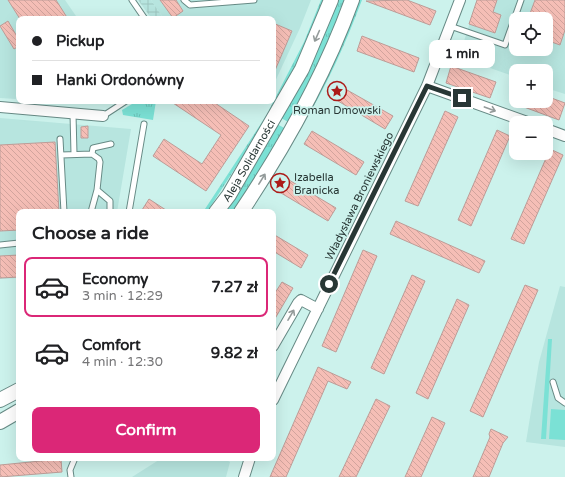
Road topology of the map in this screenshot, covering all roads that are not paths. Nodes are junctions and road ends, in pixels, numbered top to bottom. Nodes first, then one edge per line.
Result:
1 (132, 0) edge
2 (184, 0) edge
3 (254, 0) edge
4 (331, 0) edge
5 (352, 0) edge
6 (460, 0) edge
7 (521, 0) edge
8 (143, 16) edge
9 (450, 26) junction
10 (427, 86) junction
11 (121, 104) edge
12 (20, 105) edge
13 (0, 107) edge
14 (74, 114) junction
15 (103, 116) joint
16 (511, 116) edge
17 (144, 124) dead end
18 (553, 132) edge
19 (565, 136) edge
20 (60, 139) dead end
21 (111, 144) dead end
22 (74, 154) junction
23 (92, 154) junction
24 (61, 155) junction
25 (97, 190) junction
26 (64, 209) edge
27 (93, 209) edge
28 (110, 209) edge
29 (130, 209) edge
30 (218, 209) edge
31 (243, 209) edge
32 (16, 243) edge
33 (0, 245) edge
34 (318, 309) junction
35 (276, 341) edge
36 (553, 382) dead end
37 (16, 392) edge
38 (276, 394) edge
39 (0, 400) edge
40 (565, 403) edge
41 (16, 414) edge
42 (0, 422) edge
43 (74, 461) edge
44 (249, 461) edge
45 (71, 477) edge
46 (244, 477) edge

1 - 8 lane
2 - 3 lane
4 -> 30 main road, Aleja Solidarności
31 -> 5 main road, Aleja Solidarności
6 - 9 street, Władysława Broniewskiego
7 - 9 lane
9 - 10 street, Władysława Broniewskiego
10 -> 16 street
10 - 34 street, Władysława Broniewskiego
11 - 15 lane
12 - 13 street
12 - 14 street
14 - 15 street
14 - 22 lane
17 - 29 lane
18 - 19 street
20 - 24 lane
21 - 23 lane
22 - 23 lane
22 - 24 lane
23 - 25 lane
24 - 26 lane
25 - 27 lane
25 - 28 lane
32 - 33 lane
35 -> 34 street
34 - 38 street, Władysława Broniewskiego
36 - 40 lane
37 - 39 main road
41 - 42 main road
43 - 45 lane
44 - 46 street

